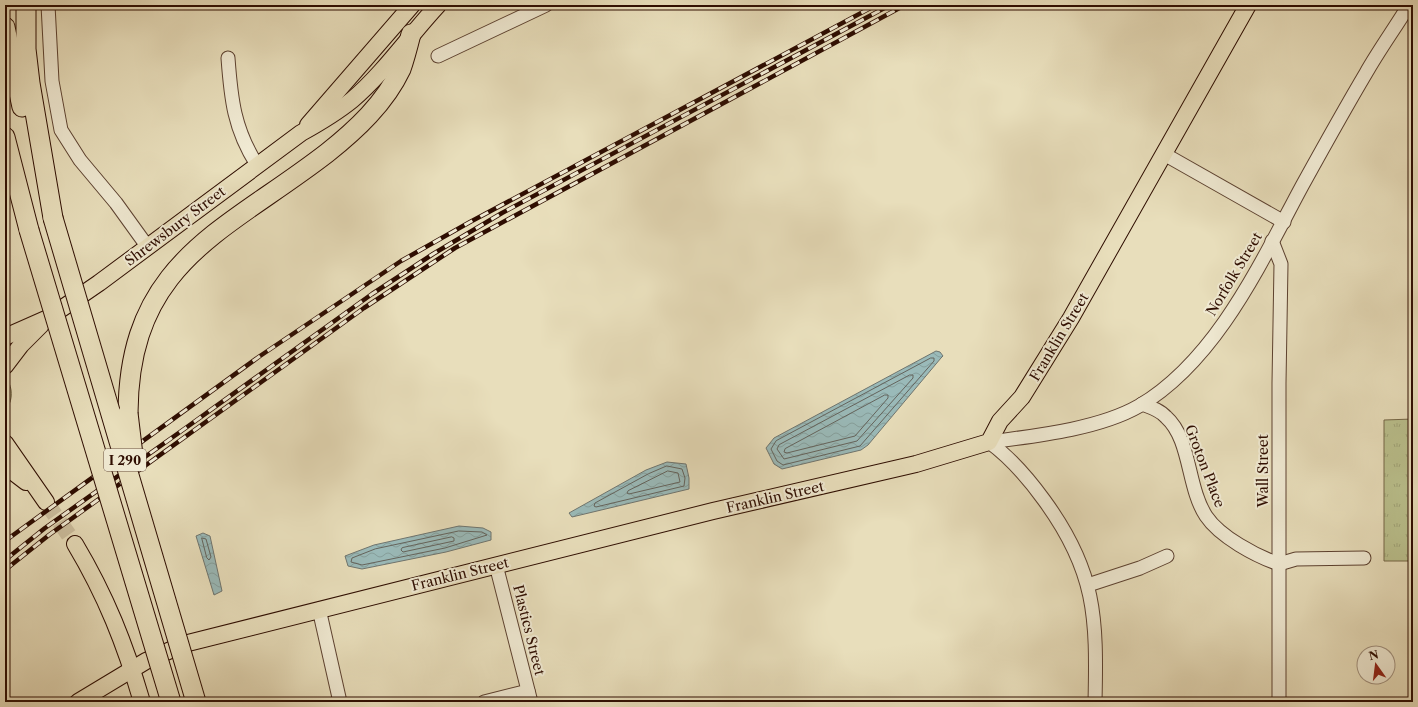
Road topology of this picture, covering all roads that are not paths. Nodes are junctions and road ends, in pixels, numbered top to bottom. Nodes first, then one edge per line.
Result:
1 (26, 5) edge
2 (48, 5) edge
3 (412, 5) edge
4 (438, 5) edge
5 (546, 5) edge
6 (1248, 5) edge
7 (1409, 5) edge
8 (5, 27) edge
9 (411, 34) junction
10 (438, 56) dead end
11 (228, 58) dead end
12 (301, 134) junction
13 (5, 137) edge
14 (1164, 154) junction
15 (258, 165) junction
16 (5, 176) edge
17 (54, 218) junction
18 (1284, 222) junction
19 (29, 230) junction
20 (1272, 241) junction
21 (147, 246) junction
22 (48, 318) junction
23 (5, 337) edge
24 (5, 366) edge
25 (1142, 404) junction
26 (989, 442) junction
27 (5, 443) edge
28 (5, 466) edge
29 (75, 544) tunnel mouth
30 (152, 555) junction
31 (1167, 556) dead end
32 (1364, 558) dead end
33 (1279, 564) junction
34 (496, 565) junction
35 (1088, 585) junction
36 (319, 609) junction
37 (132, 669) junction
38 (530, 696) edge
39 (78, 702) edge
40 (142, 702) edge
41 (171, 702) edge
42 (196, 702) edge
43 (340, 702) edge
44 (484, 702) edge
45 (1095, 702) edge
46 (1279, 702) edge

1 - 17 highway
2 - 21 street
3 - 12 main road, Shrewsbury Street
4 - 9 main road, Shrewsbury Street
5 - 10 street
6 - 14 main road, Franklin Street
7 - 18 street, Norfolk Street
8 - 17 highway, I 290
9 - 12 main road, Shrewsbury Street
9 - 30 highway, bridge
11 - 15 street
12 - 15 main road, Shrewsbury Street
13 - 19 highway, I 290
14 - 18 street
14 - 26 main road, Franklin Street
15 - 21 main road, Shrewsbury Street
16 - 19 highway
17 - 30 highway, I 290, bridge
18 - 20 street, Norfolk Street
19 - 41 highway, I 290, bridge
20 - 25 street, Norfolk Street
20 - 33 street, Wall Street
21 - 22 main road, Shrewsbury Street
22 - 23 main road, Shrewsbury Street
22 - 24 main road, Shrewsbury Street
25 - 26 street, Norfolk Street
25 - 33 street, Groton Place
26 - 34 main road, Franklin Street
26 - 35 street
27 - 28 main road
29 - 37 main road
30 - 42 highway, I 290, bridge
31 - 35 street
32 - 33 street
33 - 46 street, Wall Street
34 - 36 main road, Franklin Street
34 - 38 street, Plastics Street
35 - 45 street
36 - 37 main road, Franklin Street
36 - 43 street
37 - 39 main road, Franklin Street
37 - 40 main road
38 - 44 street

